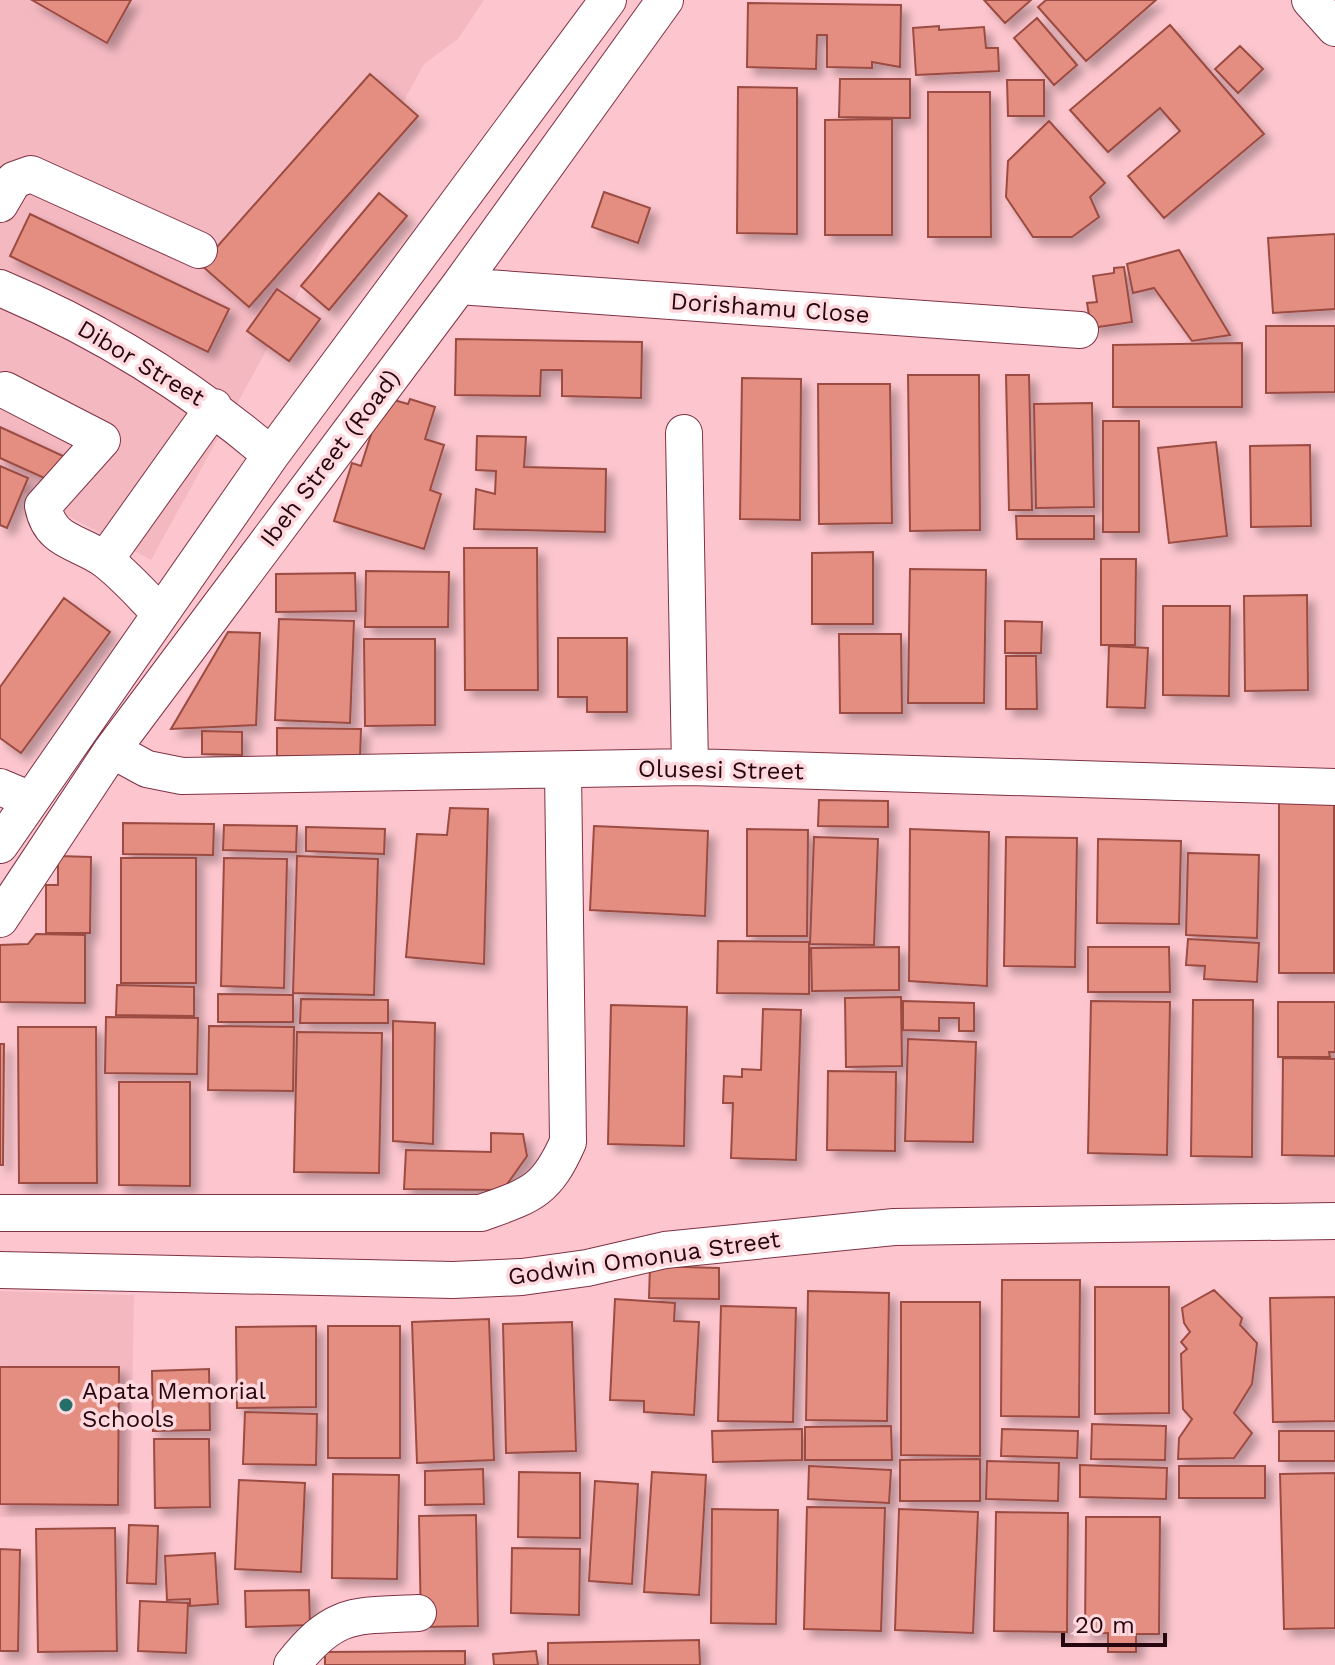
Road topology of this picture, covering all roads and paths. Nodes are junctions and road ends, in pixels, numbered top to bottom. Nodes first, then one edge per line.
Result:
1 (608, 0) edge
2 (665, 0) edge
3 (1310, 0) edge
4 (1335, 28) edge
5 (0, 204) edge
6 (199, 250) dead end
7 (459, 286) junction
8 (0, 288) edge
9 (1080, 330) dead end
10 (5, 390) dead end
11 (214, 407) junction
12 (684, 433) dead end
13 (271, 455) junction
14 (105, 560) junction
15 (159, 612) junction
16 (112, 750) junction
17 (690, 767) junction
18 (563, 771) junction
19 (1335, 787) edge
20 (16, 793) edge
21 (0, 845) edge
22 (0, 919) edge
23 (0, 1213) edge
24 (1335, 1221) edge
25 (0, 1270) edge
26 (418, 1613) dead end
27 (292, 1665) edge

1 - 13 street, Ibeh Street (Road)
2 - 7 street, Ibeh Street (Road)
3 - 4 street
5 - 6 street
7 - 9 street, Dorishamu Close
7 - 16 street, Ibeh Street (Road)
8 - 11 street, Dibor Street
10 - 14 street
11 - 13 street, Dibor Street
11 - 14 street
12 - 17 street
13 - 15 street, Ibeh Street (Road)
14 - 15 street
15 - 20 street, Ibeh Street (Road)
16 - 18 street, Olusesi Street
16 - 22 street, Ibeh Street (Road)
17 - 18 street, Olusesi Street
17 - 19 street, Olusesi Street
18 - 23 street
20 - 21 street, Ibeh Street (Road)
24 - 25 street, Godwin Omonua Street
26 - 27 street

